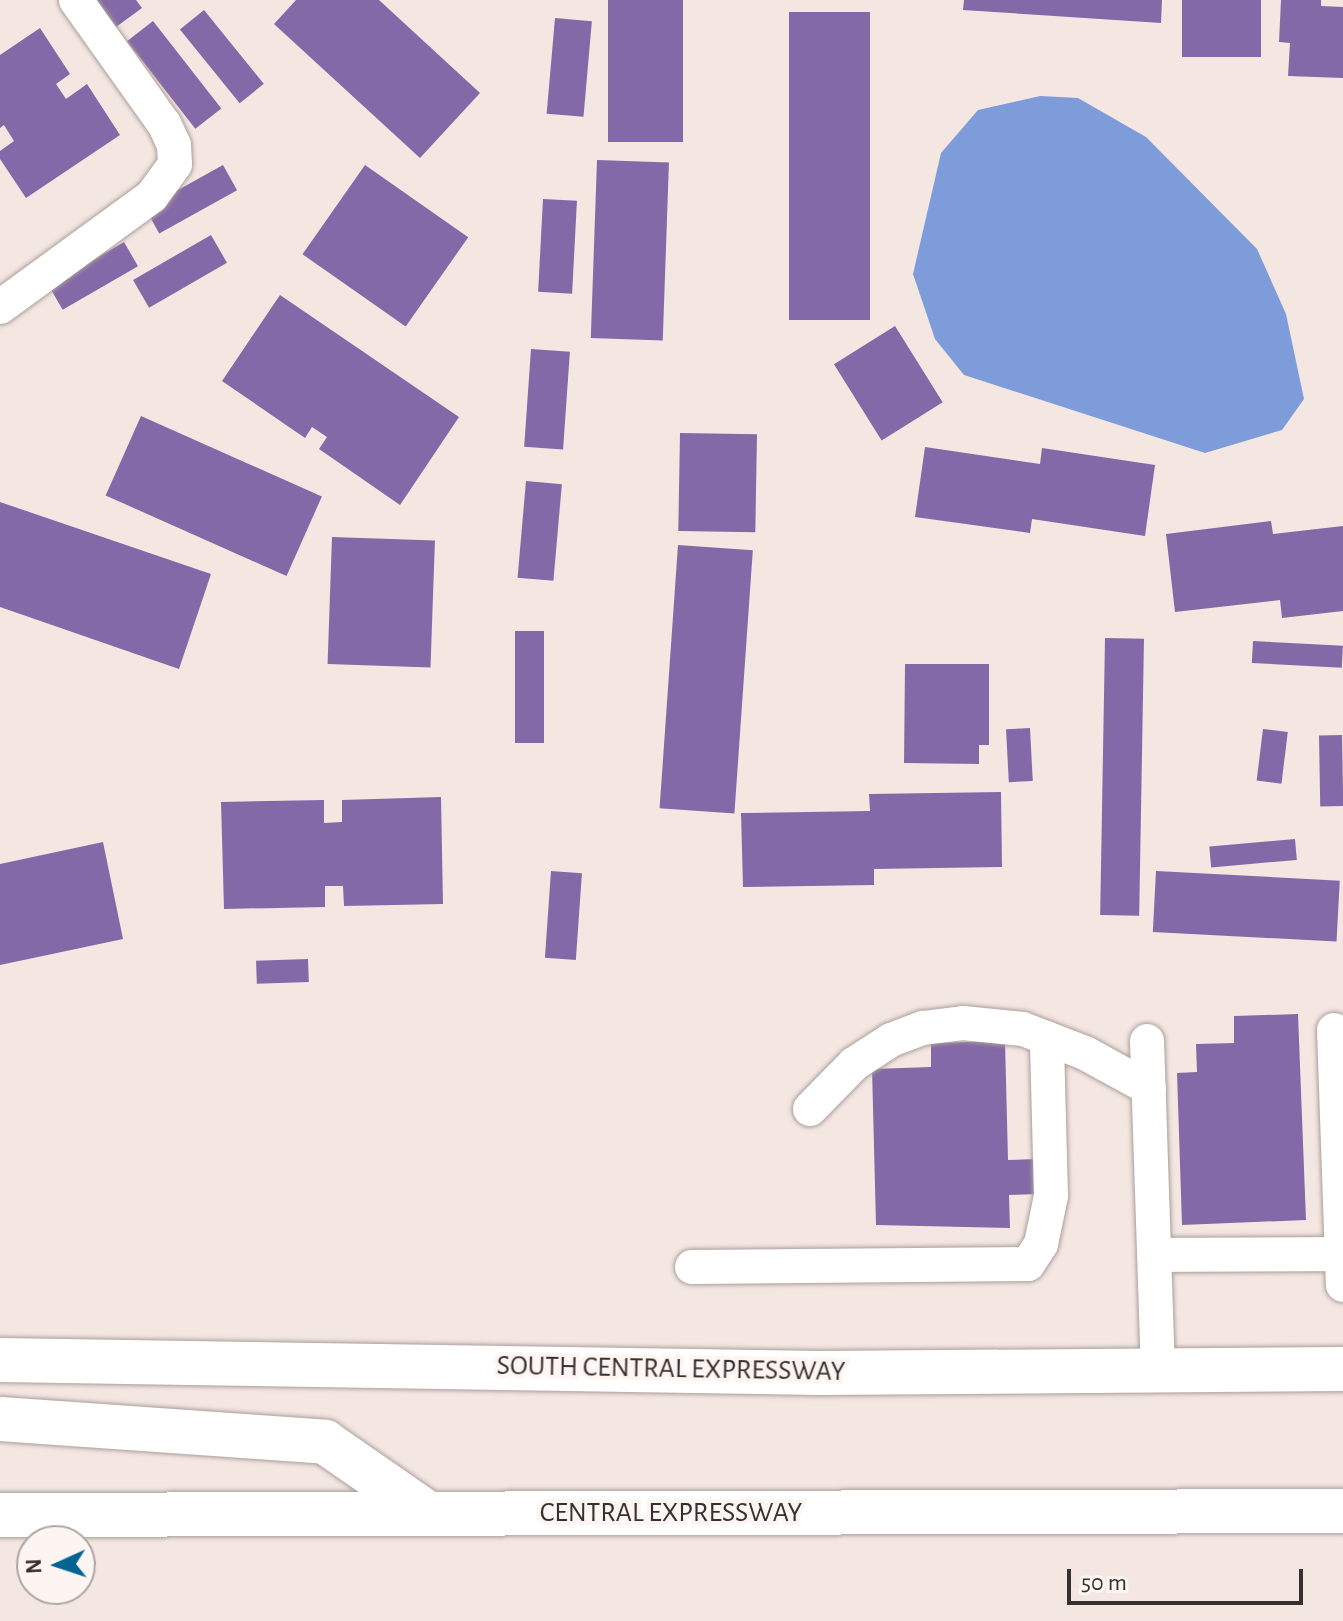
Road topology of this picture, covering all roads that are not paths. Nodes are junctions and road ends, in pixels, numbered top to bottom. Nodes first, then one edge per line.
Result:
1 (76, 0) edge
2 (0, 307) edge
3 (1334, 1030) dead end
4 (1047, 1038) junction
5 (1147, 1041) dead end
6 (1149, 1088) junction
7 (810, 1109) dead end
8 (1342, 1254) edge
9 (1154, 1255) junction
10 (692, 1267) dead end
11 (1343, 1285) edge
12 (0, 1360) edge
13 (1343, 1369) edge
14 (1158, 1371) junction
15 (0, 1419) edge
16 (1343, 1511) edge
17 (429, 1514) junction
18 (0, 1515) edge

1 - 2 lane
3 - 8 lane
4 - 6 lane
4 - 7 lane
4 - 10 lane
5 - 6 lane
6 - 9 lane
8 - 9 lane
8 - 11 lane
9 - 14 lane
12 - 14 main road, SOUTH CENTRAL EXPRESSWAY
13 - 14 main road, SOUTH CENTRAL EXPRESSWAY
15 - 17 main road
16 - 17 main road, CENTRAL EXPRESSWAY
17 - 18 main road, CENTRAL EXPRESSWAY

